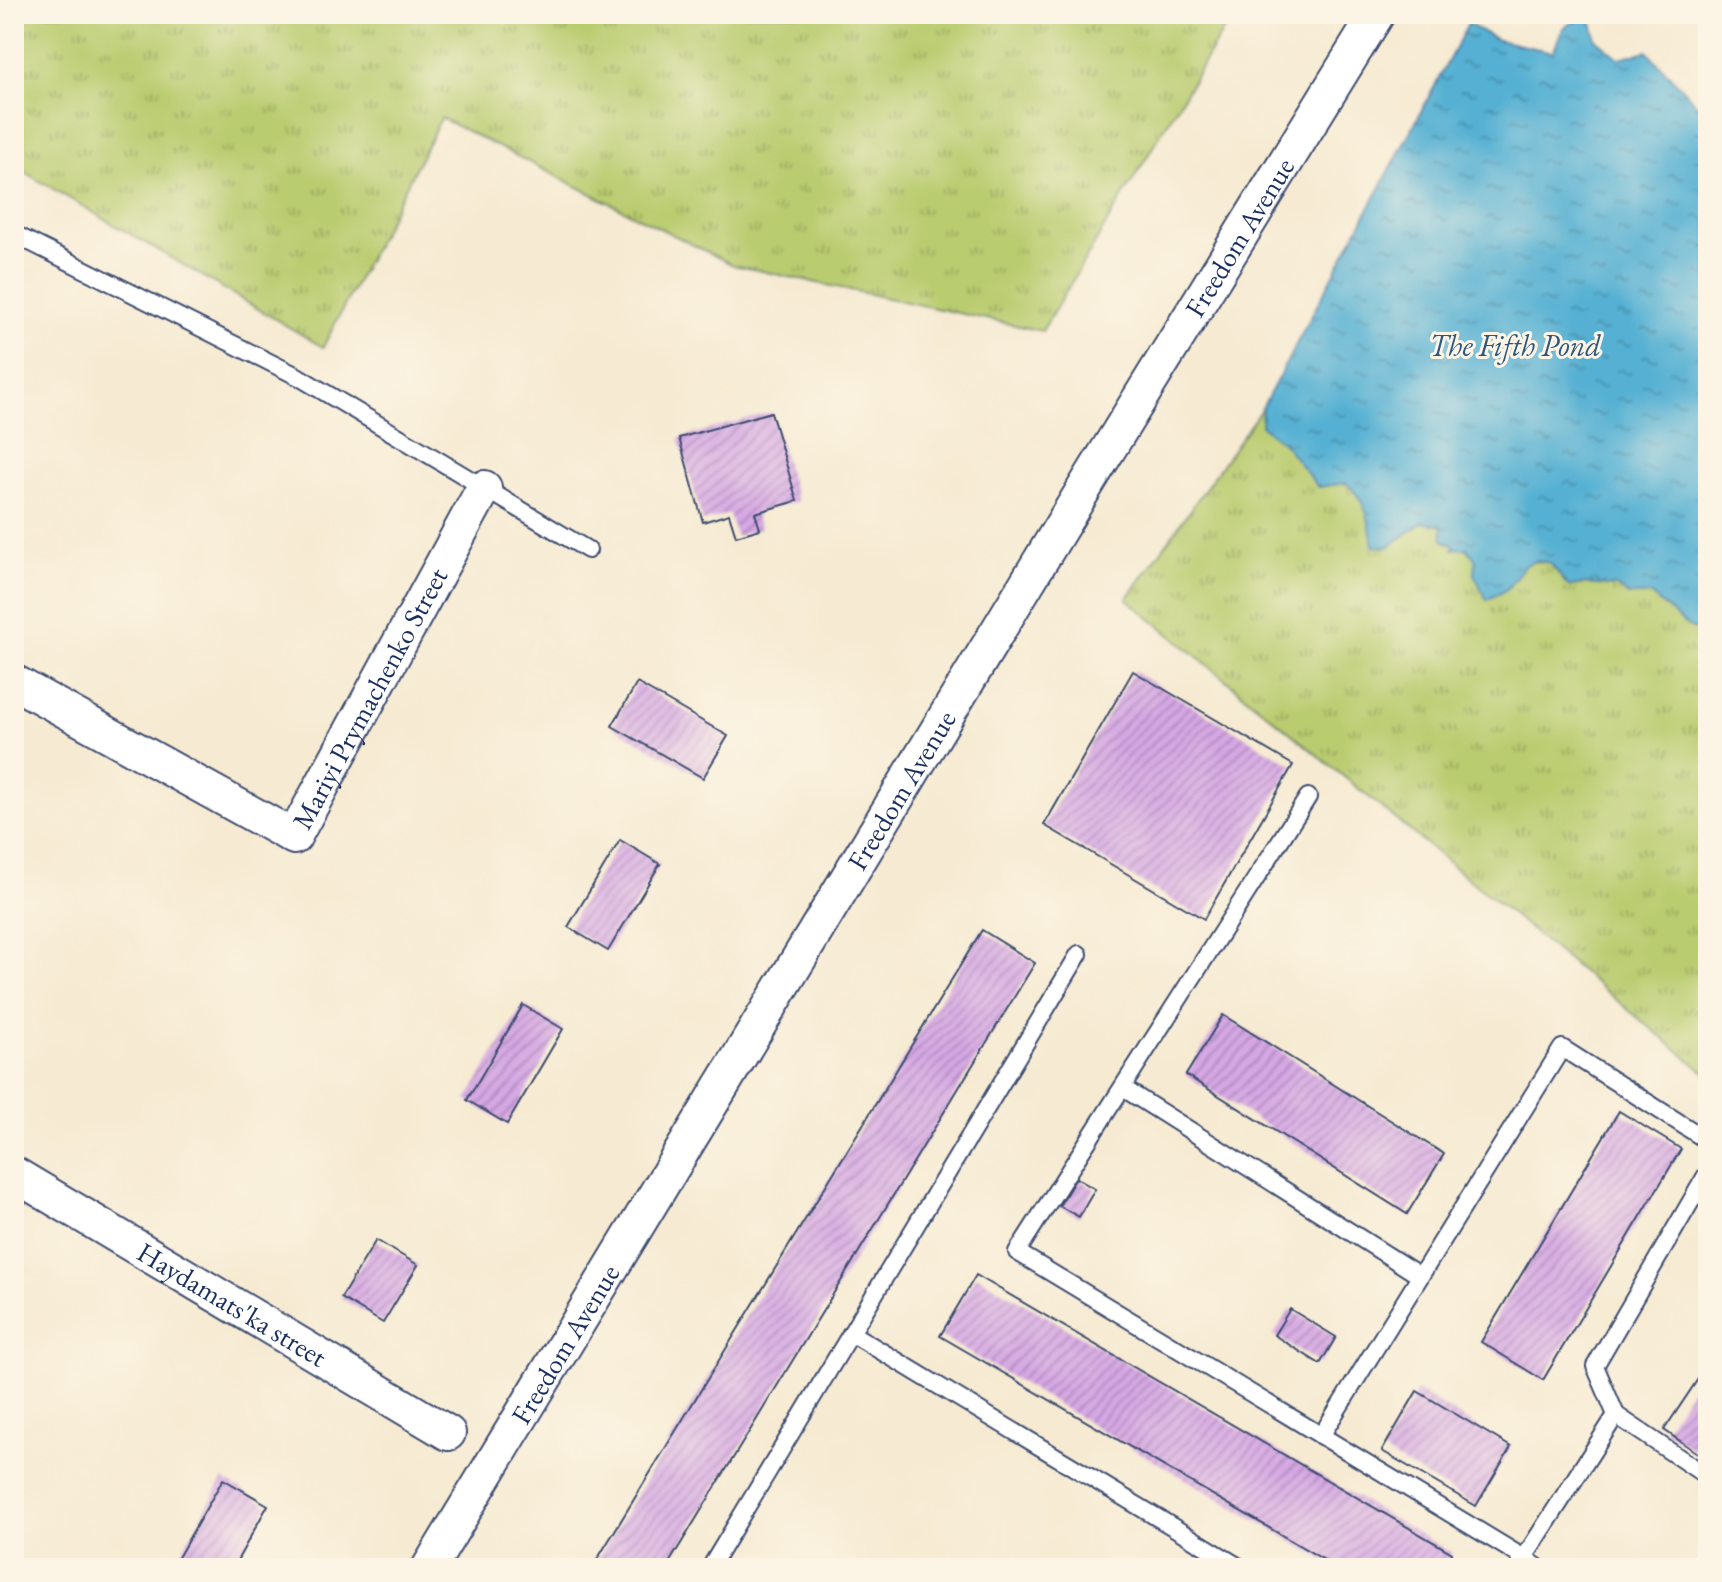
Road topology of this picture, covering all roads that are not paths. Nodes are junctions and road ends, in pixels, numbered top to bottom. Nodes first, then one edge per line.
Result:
1 (1377, 14) edge
2 (14, 234) edge
3 (484, 488) junction
4 (588, 550) dead end
5 (14, 682) edge
6 (1308, 797) dead end
7 (1079, 954) dead end
8 (1123, 1088) junction
9 (1708, 1141) edge
10 (1708, 1172) edge
11 (14, 1174) edge
12 (1420, 1276) junction
13 (851, 1333) junction
14 (1616, 1415) junction
15 (448, 1433) dead end
16 (1321, 1436) junction
17 (1708, 1477) edge
18 (1521, 1563) edge
19 (429, 1568) edge
20 (710, 1568) edge
21 (1241, 1568) edge
22 (1539, 1568) edge

1 - 19 street, Freedom Avenue
2 - 3 lane
3 - 4 lane
3 - 5 street, Mariyi Prymachenko Street
6 - 8 lane
7 - 13 lane
8 - 12 lane
8 - 16 lane
9 - 12 lane
10 - 14 lane
11 - 15 street, Haydamats'ka street
12 - 16 lane
13 - 20 lane
13 - 21 lane
14 - 17 lane
14 - 18 lane
16 - 18 lane
18 - 22 lane

